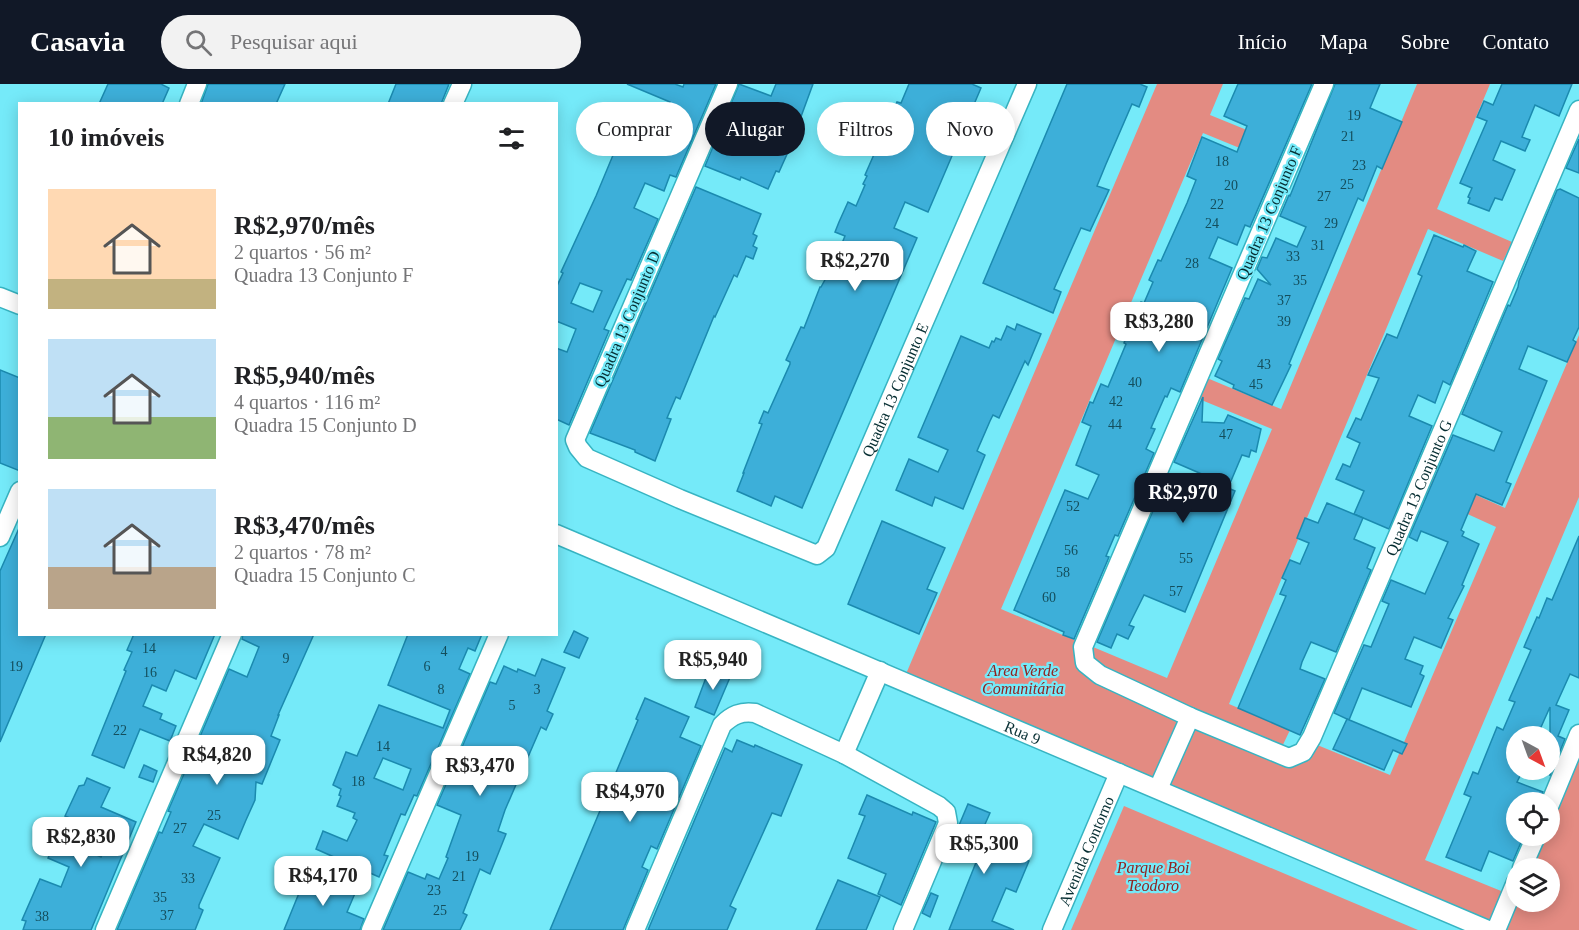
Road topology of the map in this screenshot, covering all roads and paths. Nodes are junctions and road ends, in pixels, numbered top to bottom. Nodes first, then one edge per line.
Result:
1 (197, 84) edge
2 (462, 84) edge
3 (728, 84) edge
4 (1027, 84) edge
5 (1324, 84) edge
6 (190, 102) edge
7 (454, 102) edge
8 (1579, 110) edge
9 (0, 297) edge
10 (18, 304) edge
11 (18, 496) edge
12 (680, 499) joint
13 (558, 535) edge
14 (0, 537) edge
15 (231, 636) edge
16 (498, 636) edge
17 (880, 671) junction
18 (1190, 717) junction
19 (1579, 734) edge
20 (844, 754) junction
21 (1119, 773) junction
22 (1158, 789) junction
23 (1555, 792) edge
24 (1506, 906) edge
25 (105, 930) edge
26 (371, 930) edge
27 (636, 930) edge
28 (903, 930) edge
29 (1052, 930) edge
30 (1488, 930) edge
31 (1496, 930) edge

1 - 6 street
2 - 7 street
3 - 12 street, Quadra 13 Conjunto D
4 - 12 street, Quadra 13 Conjunto E
5 - 18 street, Quadra 13 Conjunto F
8 - 18 street, Quadra 13 Conjunto G
9 - 10 street
11 - 14 street
13 - 17 street, Rua 9
15 - 25 street
16 - 26 street
17 - 20 street
17 - 21 street, Rua 9
18 - 22 street
19 - 23 street
20 - 27 street
20 - 28 street
21 - 22 street, Rua 9
21 - 29 street, Avenida Contorno
22 - 30 street, Rua 9
24 - 31 street

